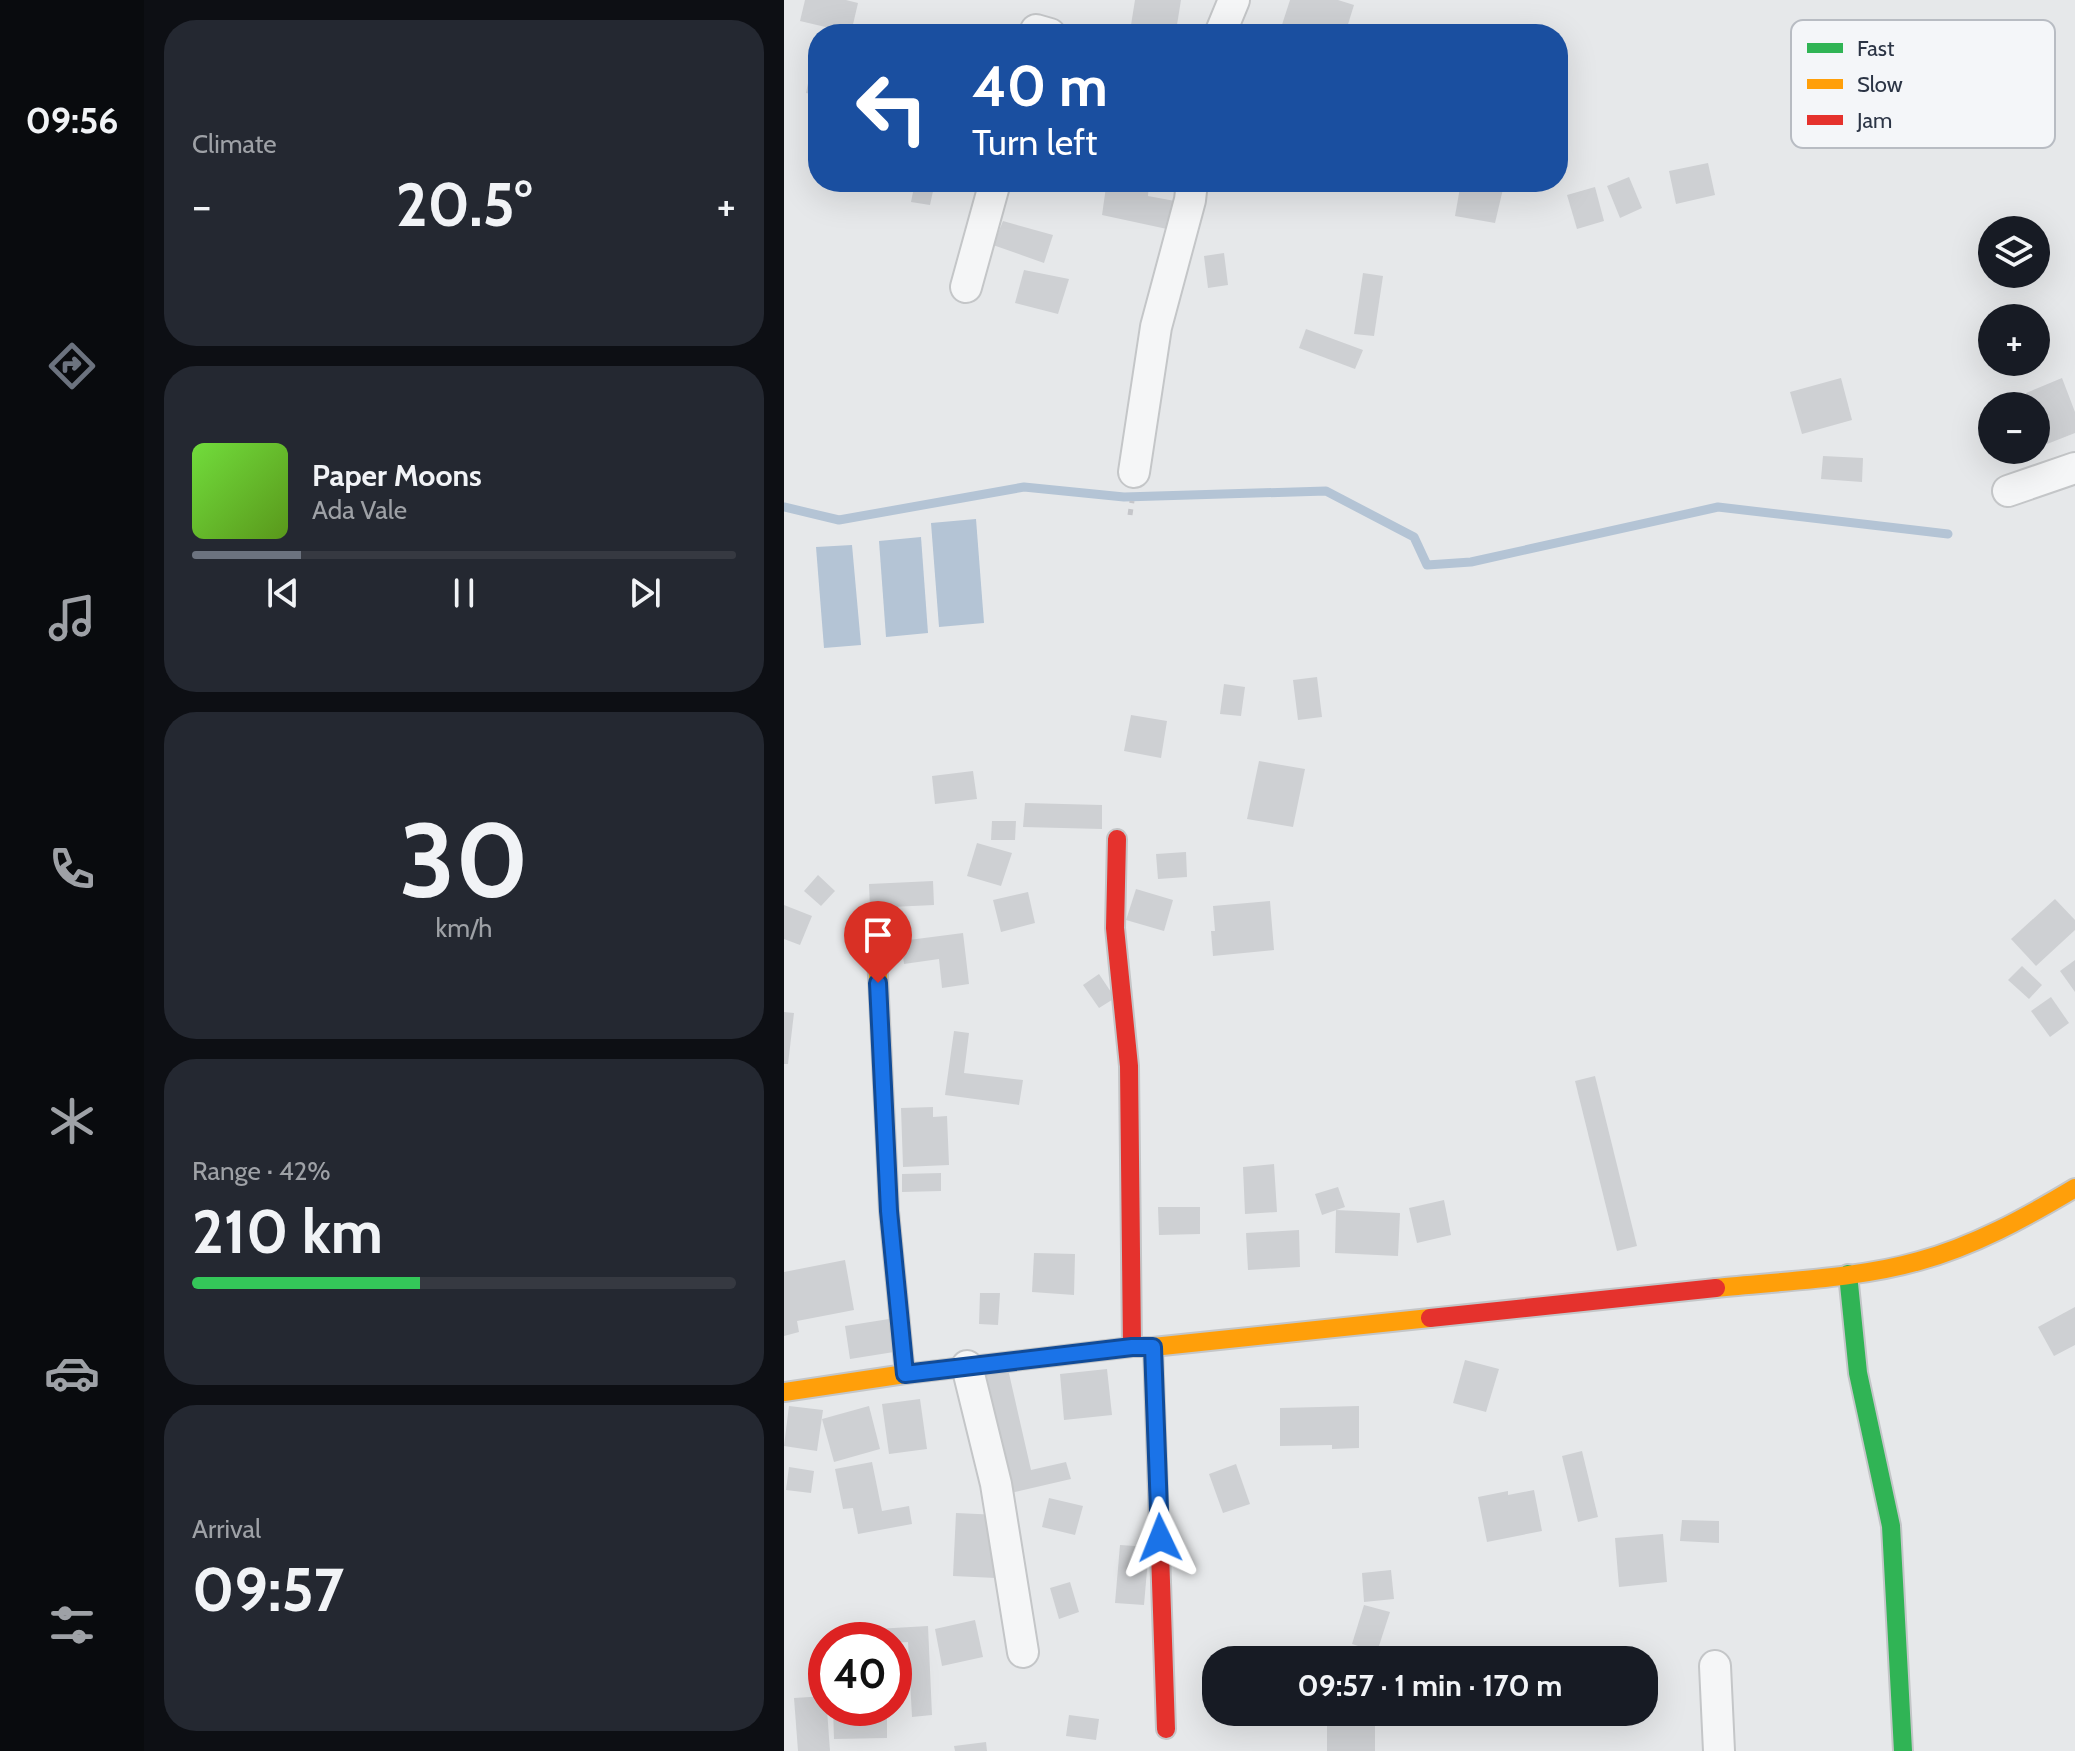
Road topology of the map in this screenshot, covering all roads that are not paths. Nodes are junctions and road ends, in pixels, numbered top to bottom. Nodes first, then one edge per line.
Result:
1 (1234, 0) edge
2 (1224, 24) edge
3 (992, 192) edge
4 (1191, 192) edge
5 (966, 287) dead end
6 (2075, 468) edge
7 (1133, 487) road end
8 (2008, 491) dead end
9 (1117, 839) dead end
10 (877, 955) dead end
11 (2075, 1188) edge
12 (1848, 1274) junction
13 (1132, 1347) junction
14 (1153, 1347) junction
15 (967, 1366) junction
16 (905, 1374) junction
17 (784, 1392) edge
18 (1023, 1652) dead end
19 (1715, 1666) dead end
20 (1166, 1729) dead end
21 (1719, 1751) edge
22 (1903, 1751) edge

1 - 2 street
3 - 5 street
4 - 7 street
6 - 8 street
9 - 13 street
10 - 16 street
11 - 12 street
12 - 14 street
12 - 22 street
13 - 14 street
13 - 15 street
14 - 20 street
15 - 16 street
15 - 18 street
16 - 17 street
19 - 21 street

